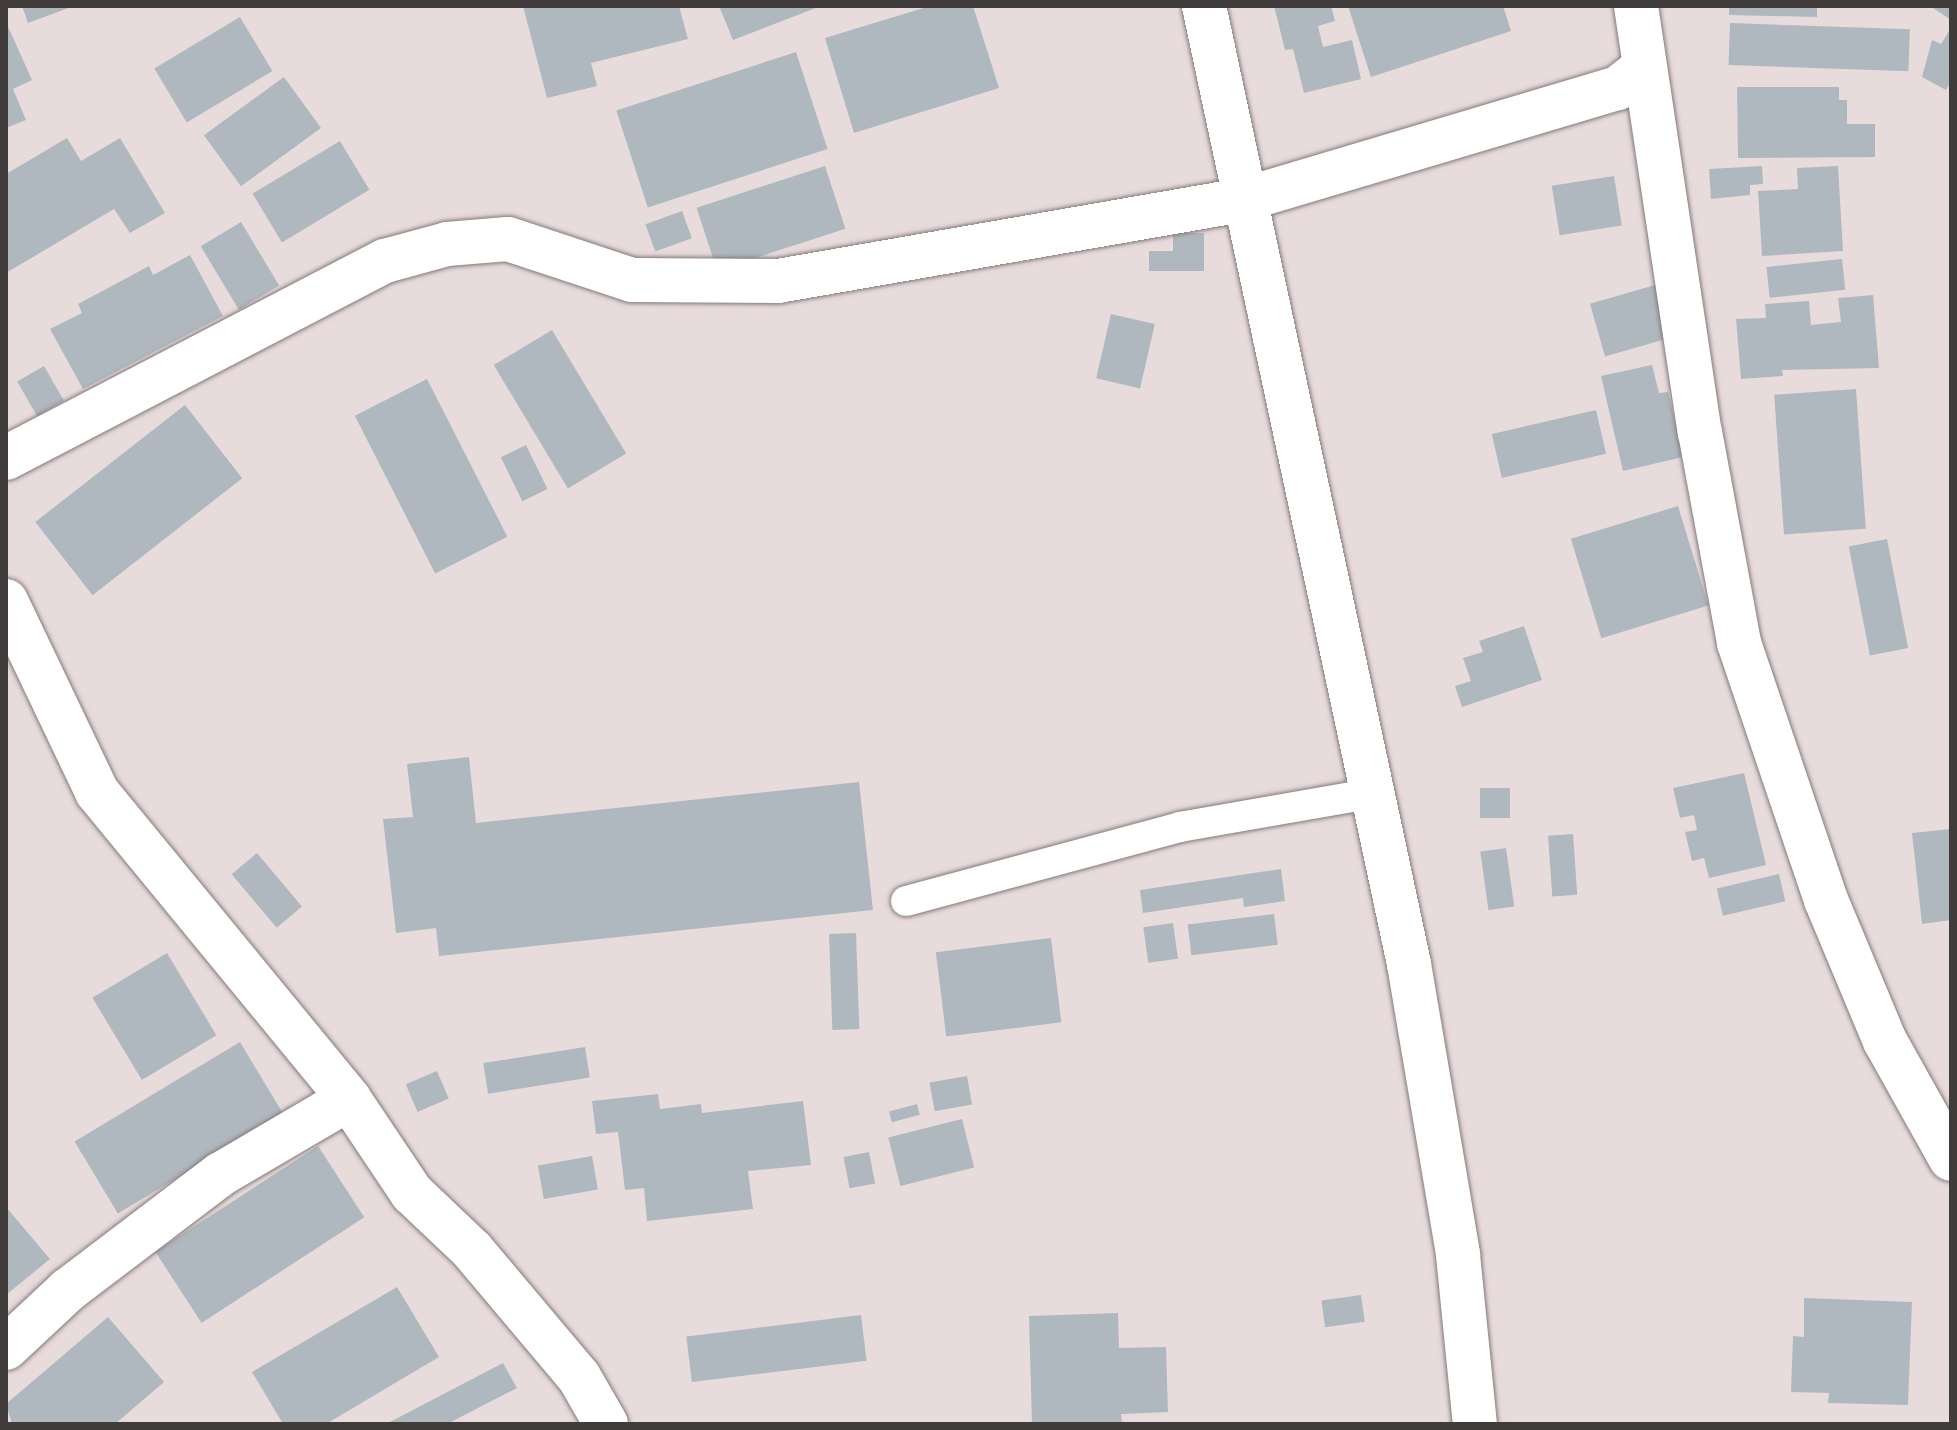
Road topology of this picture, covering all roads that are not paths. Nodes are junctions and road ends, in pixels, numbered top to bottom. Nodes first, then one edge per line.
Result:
1 (1204, 6) edge
2 (1636, 6) edge
3 (1644, 68) junction
4 (1242, 200) junction
5 (6, 458) edge
6 (6, 601) edge
7 (1375, 793) junction
8 (906, 901) dead end
9 (349, 1099) junction
10 (1951, 1159) edge
11 (6, 1348) edge
12 (606, 1424) edge
13 (1475, 1424) edge

1 - 4 street
2 - 3 street
3 - 4 street
3 - 10 street
4 - 5 street
4 - 7 street
6 - 9 street
7 - 8 lane
7 - 13 street
9 - 11 street
9 - 12 street

